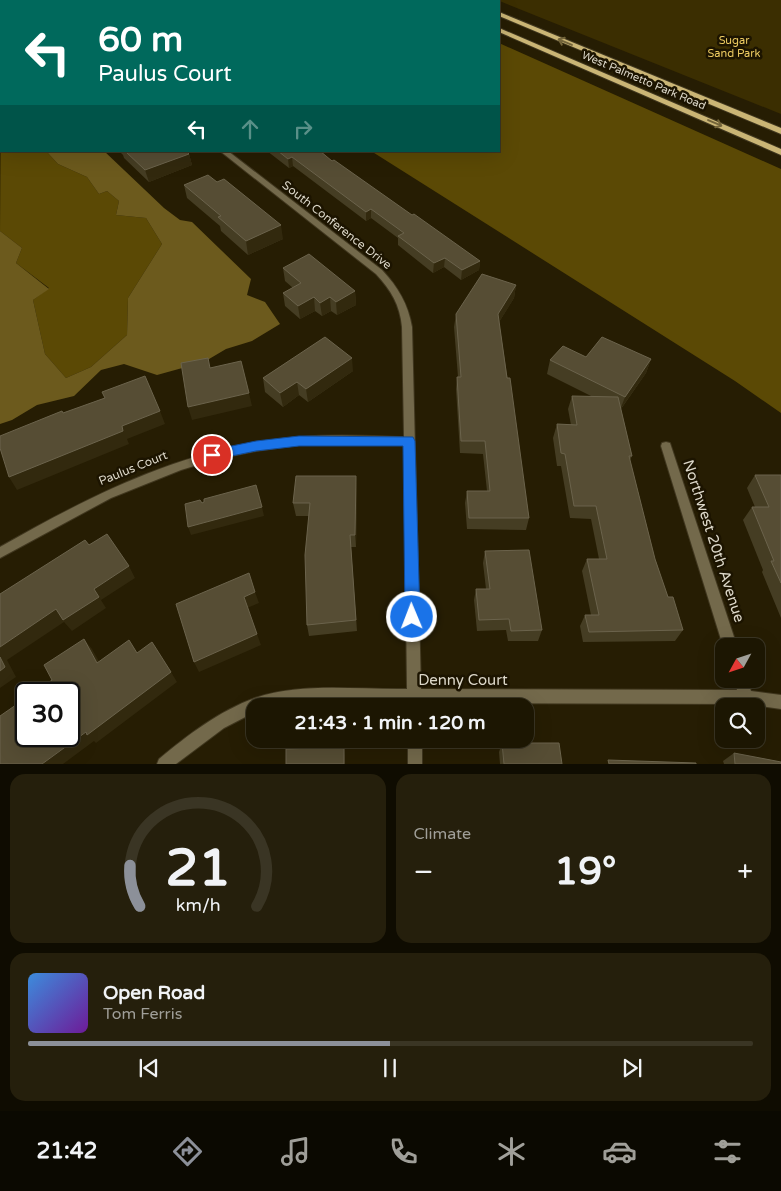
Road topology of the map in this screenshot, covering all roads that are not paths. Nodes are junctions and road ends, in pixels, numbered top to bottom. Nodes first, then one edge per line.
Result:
1 (500, 14) edge
2 (500, 30) edge
3 (643, 74) junction
4 (622, 83) junction
5 (781, 131) edge
6 (224, 152) edge
7 (781, 152) edge
8 (409, 441) junction
9 (666, 446) dead end
10 (0, 553) edge
11 (727, 638) edge
12 (743, 688) edge
13 (746, 697) junction
14 (284, 698) edge
15 (320, 698) edge
16 (414, 698) edge
17 (534, 700) edge
18 (781, 702) edge
19 (246, 710) edge
20 (415, 748) edge
21 (164, 764) edge
22 (415, 764) edge

3 -> 1 main road, West Palmetto Park Road
2 - 4 main road, West Palmetto Park Road
3 - 4 main road
3 - 5 main road, West Palmetto Park Road
4 -> 7 main road, West Palmetto Park Road
6 - 8 street, South Conference Drive
8 - 10 street, Paulus Court
8 - 16 street, South Conference Drive
9 - 11 street, Northwest 20th Avenue
12 - 13 street
13 - 17 street, Denny Court
13 - 18 street, Denny Court
14 - 15 street, Denny Court
19 - 21 street, Denny Court
20 - 22 street

